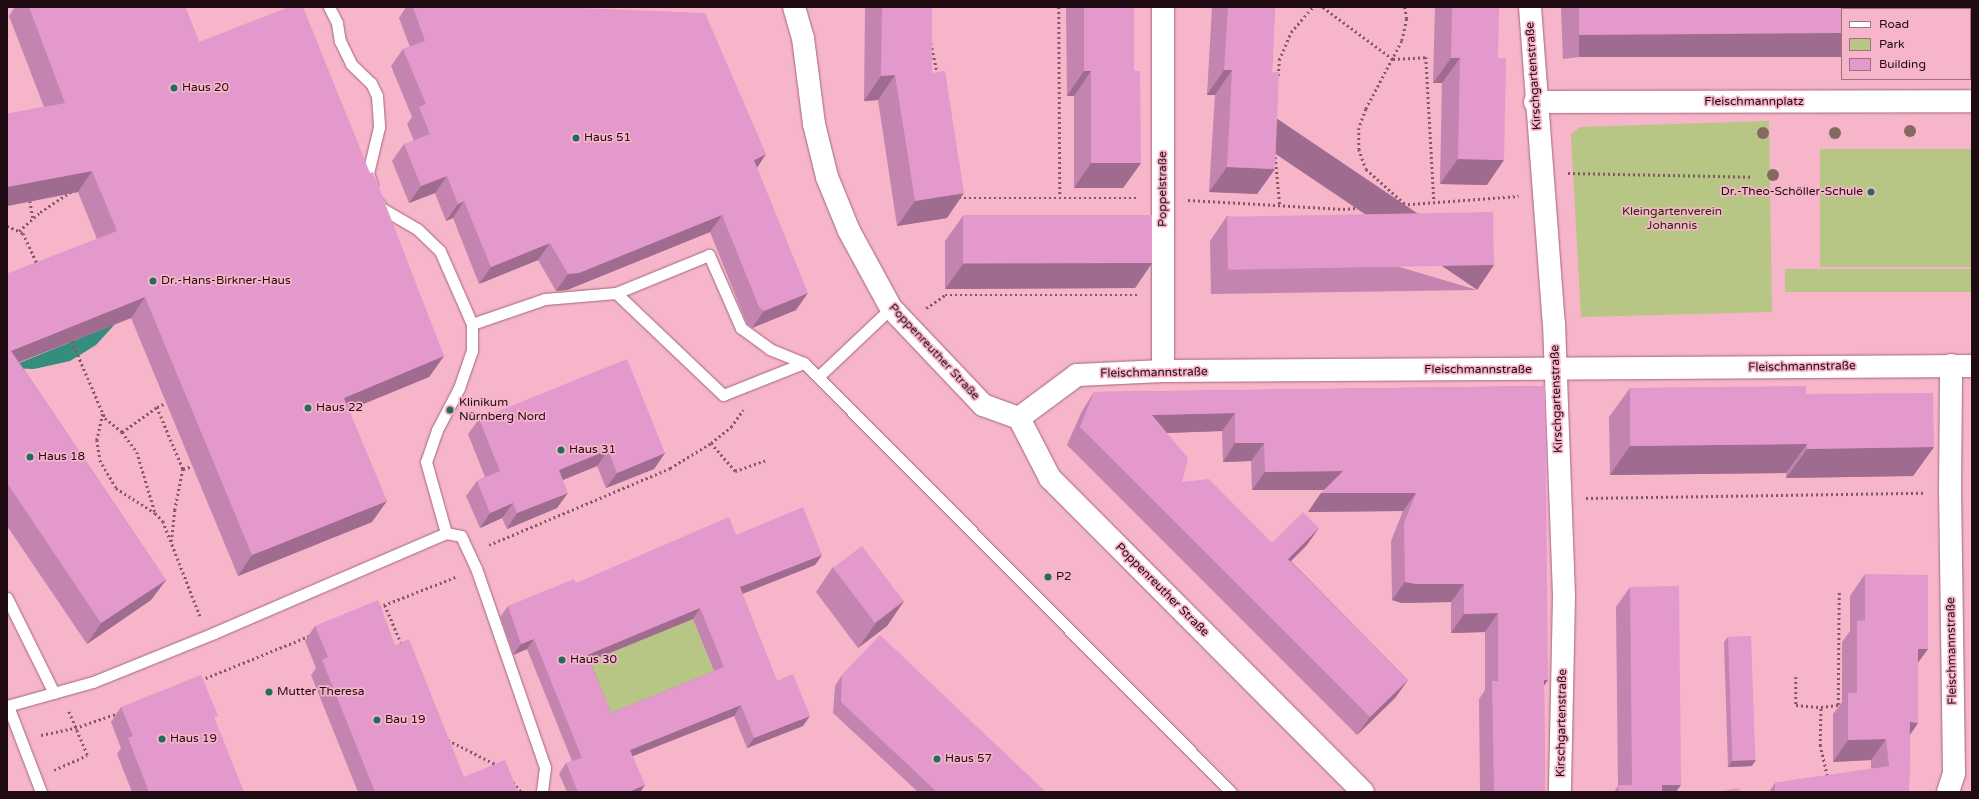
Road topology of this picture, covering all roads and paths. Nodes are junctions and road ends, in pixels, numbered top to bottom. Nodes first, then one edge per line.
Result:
1 (329, 7) edge
2 (794, 7) edge
3 (1059, 7) edge
4 (1164, 7) edge
5 (1313, 7) edge
6 (1323, 7) edge
7 (1405, 7) edge
8 (1530, 7) edge
9 (930, 37) edge
10 (1393, 59) junction
11 (940, 82) edge
12 (1277, 82) edge
13 (1972, 101) edge
14 (1535, 102) junction
15 (1274, 146) edge
16 (1542, 172) junction
17 (1753, 177) dead end
18 (76, 189) edge
19 (956, 190) edge
20 (1543, 194) junction
21 (1060, 196) junction
22 (1163, 199) junction
23 (30, 202) edge
24 (1434, 202) junction
25 (1405, 204) junction
26 (1280, 206) junction
27 (33, 218) junction
28 (7, 226) edge
29 (19, 231) junction
30 (37, 263) edge
31 (616, 293) junction
32 (1163, 295) junction
33 (897, 315) junction
34 (472, 324) junction
35 (72, 341) edge
36 (804, 363) junction
37 (1962, 365) edge
38 (1556, 370) junction
39 (1163, 371) junction
40 (820, 376) junction
41 (747, 386) junction
42 (166, 404) dead end
43 (157, 407) junction
44 (103, 414) junction
45 (1019, 418) junction
46 (122, 432) junction
47 (711, 444) junction
48 (767, 460) dead end
49 (192, 466) dead end
50 (183, 469) junction
51 (1923, 493) dead end
52 (1605, 497) dead end
53 (155, 513) junction
54 (446, 533) junction
55 (172, 541) junction
56 (470, 552) junction
57 (476, 568) junction
58 (1839, 592) dead end
59 (7, 598) edge
60 (384, 605) junction
61 (377, 608) edge
62 (312, 634) dead end
63 (208, 635) junction
64 (402, 647) edge
65 (1796, 676) dead end
66 (196, 681) edge
67 (54, 693) junction
68 (7, 706) edge
69 (1821, 706) junction
70 (123, 711) edge
71 (75, 728) junction
72 (442, 737) edge
73 (21, 740) junction
74 (499, 767) edge
75 (1828, 776) edge
76 (508, 777) edge
77 (36, 779) junction
78 (41, 792) edge
79 (522, 792) edge
80 (542, 792) edge
81 (1231, 792) edge
82 (1363, 792) edge
83 (1560, 792) edge
84 (1948, 792) edge

1 - 34 lane
2 - 33 street, Poppenreuther Straße
3 - 21 path
4 - 22 street, Poppelstraße
5 - 12 path
6 - 10 path
7 - 10 path
8 - 14 street, Kirschgartenstraße
9 - 11 path
10 - 24 path
10 - 25 path
13 - 14 street, Fleischmannplatz
14 - 16 street, Kirschgartenstraße
15 - 26 path
16 - 17 path
16 - 20 street, Kirschgartenstraße
18 - 27 path
19 - 21 path
20 - 24 path
20 - 38 street, Kirschgartenstraße
21 - 22 path
22 - 26 path
22 - 32 street, Poppelstraße
23 - 27 path
24 - 25 path
25 - 26 path
27 - 29 path
28 - 29 path
29 - 30 path
31 - 34 lane
31 - 36 lane
31 - 41 lane
32 - 33 path
32 - 39 street, Poppelstraße
33 - 40 lane
33 - 45 street, Poppenreuther Straße
34 - 54 lane
35 - 44 path
36 - 40 lane
36 - 41 lane
37 - 38 street, Fleischmannstraße
37 - 84 street, Fleischmannstraße
38 - 39 street, Fleischmannstraße
38 - 83 street, Kirschgartenstraße
39 - 45 street, Fleischmannstraße
40 - 81 lane
41 - 47 path
42 - 43 path
43 - 46 path
43 - 50 path
44 - 46 path
44 - 53 path
45 - 82 street, Poppenreuther Straße
46 - 53 path
47 - 48 path
47 - 56 path
49 - 50 path
50 - 55 path
51 - 52 path
53 - 55 path
54 - 56 lane
54 - 63 lane
55 - 63 path
56 - 57 lane
57 - 60 path
57 - 80 lane
58 - 69 path
59 - 67 lane
60 - 61 path
60 - 64 path
62 - 66 path
63 - 67 lane
65 - 69 path
67 - 68 lane
68 - 73 lane
69 - 75 path
70 - 71 path
71 - 73 path
71 - 77 path
72 - 74 path
73 - 77 lane
76 - 79 path
77 - 78 lane

